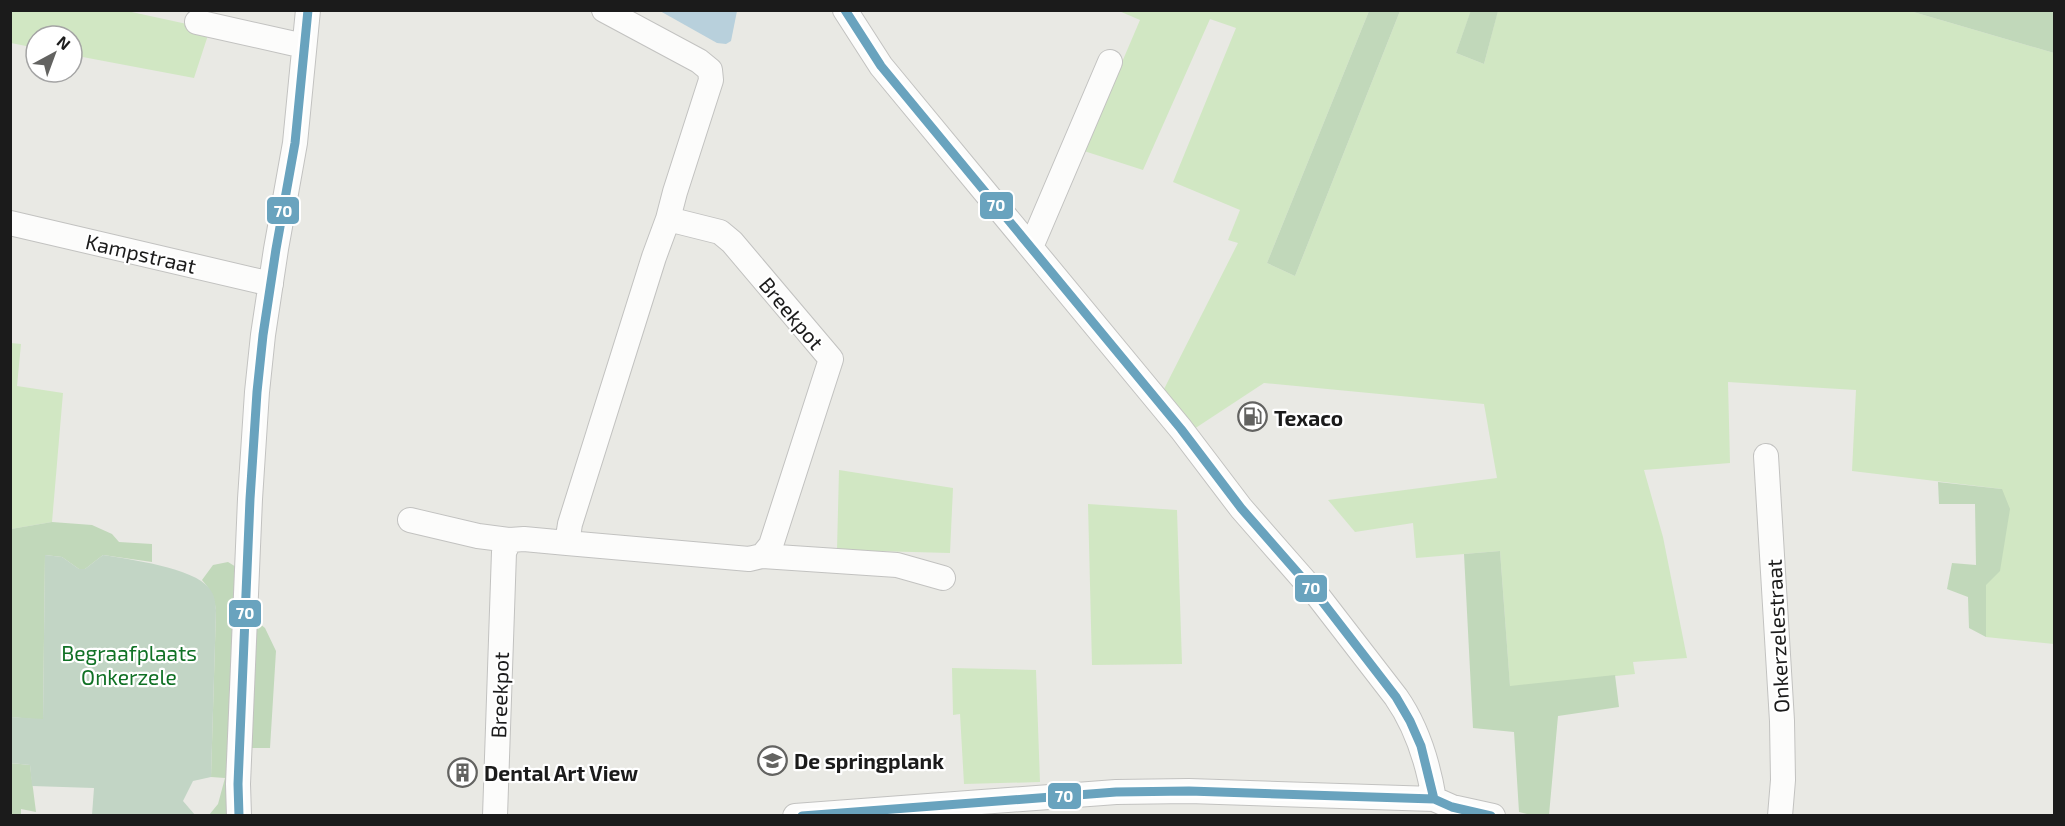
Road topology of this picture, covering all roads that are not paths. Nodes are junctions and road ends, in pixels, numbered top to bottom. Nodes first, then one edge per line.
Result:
1 (308, 10) edge
2 (604, 10) edge
3 (845, 10) edge
4 (197, 22) dead end
5 (304, 46) junction
6 (1110, 62) dead end
7 (668, 219) junction
8 (10, 223) edge
9 (1031, 247) junction
10 (270, 284) junction
11 (1766, 456) dead end
12 (410, 520) dead end
13 (510, 540) junction
14 (567, 543) junction
15 (762, 556) junction
16 (943, 578) dead end
17 (1434, 799) junction
18 (239, 816) edge
19 (495, 816) edge
20 (795, 816) edge
21 (1493, 816) edge
22 (1780, 816) edge

1 - 5 street
2 - 7 street
3 - 9 street
4 - 5 street
5 - 10 street
6 - 9 street
7 - 14 street
7 - 15 street, Breekpot
8 - 10 street, Kampstraat
9 - 17 street
10 - 18 street
11 - 22 street, Onkerzelestraat
12 - 13 street
13 - 14 street
13 - 19 street, Breekpot
14 - 15 street
15 - 16 street
17 - 20 street
17 - 21 street

